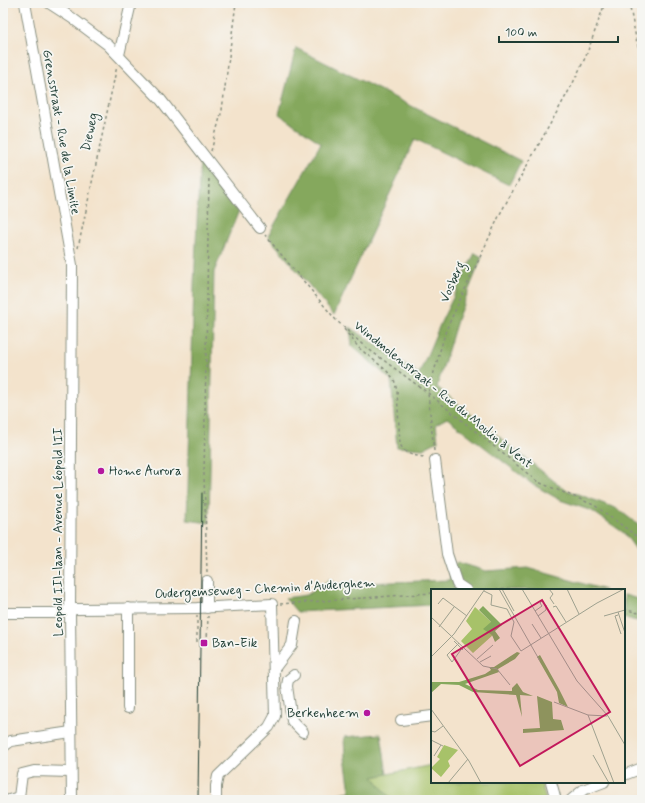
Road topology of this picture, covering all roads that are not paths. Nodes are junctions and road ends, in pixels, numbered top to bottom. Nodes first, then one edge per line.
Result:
1 (25, 3) edge
2 (49, 3) edge
3 (131, 3) edge
4 (119, 55) junction
5 (260, 228) road end
6 (72, 265) joint
7 (435, 458) road end
8 (207, 581) road end
9 (465, 589) edge
10 (128, 608) junction
11 (208, 608) junction
12 (70, 610) junction
13 (3, 613) edge
14 (296, 621) dead end
15 (274, 668) junction
16 (294, 675) dead end
17 (290, 702) junction
18 (275, 704) junction
19 (128, 708) dead end
20 (431, 716) edge
21 (401, 720) dead end
22 (71, 732) junction
23 (303, 732) dead end
24 (3, 747) edge
25 (642, 768) edge
26 (71, 772) junction
27 (625, 775) edge
28 (551, 783) edge
29 (602, 783) edge
30 (576, 798) edge
31 (9, 800) edge
32 (72, 800) edge
33 (216, 800) edge
34 (556, 800) edge

1 - 6 street, Grensstraat - Rue de la Limite
2 - 4 street
3 - 4 street
4 - 5 street
6 - 12 street, Leopold III-laan - Avenue Léopold III
7 - 9 street
8 - 11 street
10 - 11 street, Oudergemseweg - Chemin d'Auderghem
10 - 12 street, Oudergemseweg - Chemin d'Auderghem
10 - 19 street
11 - 15 street, Oudergemseweg - Chemin d'Auderghem
12 - 13 street, Oudergemseweg - Chemin d'Auderghem
12 - 22 street, Leopold III-laan - Avenue Léopold III
14 - 15 street
15 - 18 street
16 - 17 street
17 - 18 street
17 - 23 street
18 - 33 street
20 - 21 street
22 - 24 street
22 - 26 street, Leopold III-laan - Avenue Léopold III
25 - 27 street
26 - 31 street
26 - 32 street, Leopold III-laan - Avenue Léopold III
28 - 34 street
29 - 30 street

